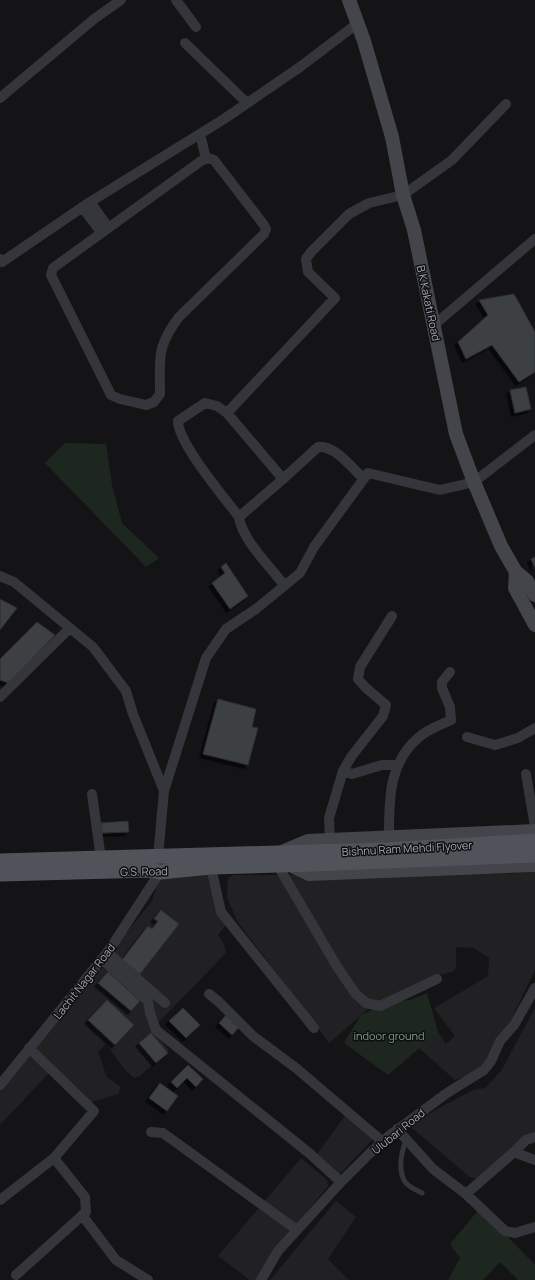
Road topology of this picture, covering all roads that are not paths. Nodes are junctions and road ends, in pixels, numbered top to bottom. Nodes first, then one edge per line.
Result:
1 (121, 0) edge
2 (176, 0) edge
3 (349, 0) edge
4 (358, 23) junction
5 (196, 27) dead end
6 (185, 43) dead end
7 (0, 98) edge
8 (247, 103) junction
9 (506, 104) dead end
10 (196, 136) junction
11 (204, 160) junction
12 (403, 196) junction
13 (86, 205) junction
14 (105, 229) junction
15 (535, 238) edge
16 (0, 259) edge
17 (434, 325) junction
18 (227, 413) junction
19 (535, 435) edge
20 (363, 478) junction
21 (283, 479) junction
22 (474, 482) junction
23 (239, 517) junction
24 (516, 572) junction
25 (0, 576) edge
26 (284, 585) junction
27 (535, 595) edge
28 (392, 616) dead end
29 (535, 625) edge
30 (70, 628) junction
31 (450, 672) dead end
32 (0, 697) edge
33 (535, 728) edge
34 (466, 737) dead end
35 (398, 765) junction
36 (343, 772) junction
37 (526, 774) dead end
38 (164, 791) junction
39 (92, 794) dead end
40 (531, 830) edge
41 (389, 838) junction
42 (330, 840) junction
43 (535, 841) edge
44 (311, 858) junction
45 (101, 859) junction
46 (281, 860) junction
47 (0, 861) edge
48 (532, 862) edge
49 (159, 864) junction
50 (211, 867) junction
51 (0, 874) edge
52 (105, 955) junction
53 (437, 979) dead end
54 (535, 988) edge
55 (209, 994) dead end
56 (165, 1003) dead end
57 (532, 1003) edge
58 (314, 1028) dead end
59 (29, 1048) junction
60 (0, 1085) edge
61 (397, 1129) junction
62 (151, 1132) dead end
63 (535, 1137) edge
64 (406, 1140) junction
65 (382, 1142) junction
66 (514, 1152) junction
67 (54, 1158) junction
68 (535, 1160) edge
69 (341, 1182) junction
70 (422, 1193) dead end
71 (466, 1194) junction
72 (0, 1200) edge
73 (82, 1215) junction
74 (535, 1227) edge
75 (297, 1230) junction
76 (16, 1274) dead end
77 (148, 1280) edge
78 (261, 1280) edge

1 - 7 street
2 - 5 street
3 - 4 main road, B K Kakati Road
4 - 8 street
4 - 12 main road, B K Kakati Road
6 - 8 street
8 - 10 street
9 - 12 street
10 - 11 street
10 - 13 street
11 - 14 street
11 - 14 street
12 - 17 main road, B K Kakati Road
12 - 18 street
13 - 14 street
13 - 16 street
15 - 17 street
17 - 22 main road, B K Kakati Road
18 - 21 street
18 - 23 street
19 - 22 street
20 - 21 street
20 - 22 street
20 - 26 street
21 - 23 street
22 - 24 main road, B K Kakati Road
23 - 26 street
24 - 27 main road, B K Kakati Road
24 - 29 main road
25 - 30 street
26 - 38 street
28 - 36 street
30 - 32 street
30 - 38 street
31 - 35 street
33 - 34 street
35 - 36 street
35 - 41 street
36 - 42 street
37 - 40 street
38 - 49 street
39 - 45 street
40 - 41 main road
40 - 48 main road
41 - 42 main road
42 - 46 main road
43 - 44 main road, Bishnu Ram Mehdi Flyover, bridge
44 - 46 main road, Bishnu Ram Mehdi Flyover
44 - 48 main road, Bishnu Ram Mehdi Flyover, bridge
45 - 47 main road, G.S. Road
45 - 49 main road, G.S. Road
46 - 48 main road
46 - 49 main road, G.S. Road
46 - 50 main road, G.S. Road
46 - 53 street
49 - 50 main road, G.S. Road
49 - 51 main road, G.S. Road
49 - 52 street, Lachit Nagar Road
50 - 58 street
52 - 56 street
52 - 59 street, Lachit Nagar Road
52 - 69 street
54 - 57 street, Ulubari Road
55 - 65 street
57 - 61 street, Ulubari Road
59 - 60 street, Lachit Nagar Road
59 - 67 street
61 - 64 street
61 - 65 street, Ulubari Road
62 - 75 street
63 - 66 street
64 - 70 lane
64 - 71 street
65 - 69 street, Ulubari Road
66 - 68 street
66 - 71 street
67 - 72 street
67 - 73 street
69 - 75 street, Ulubari Road
71 - 74 street
73 - 76 street
73 - 77 street
75 - 78 street, Ulubari Road

